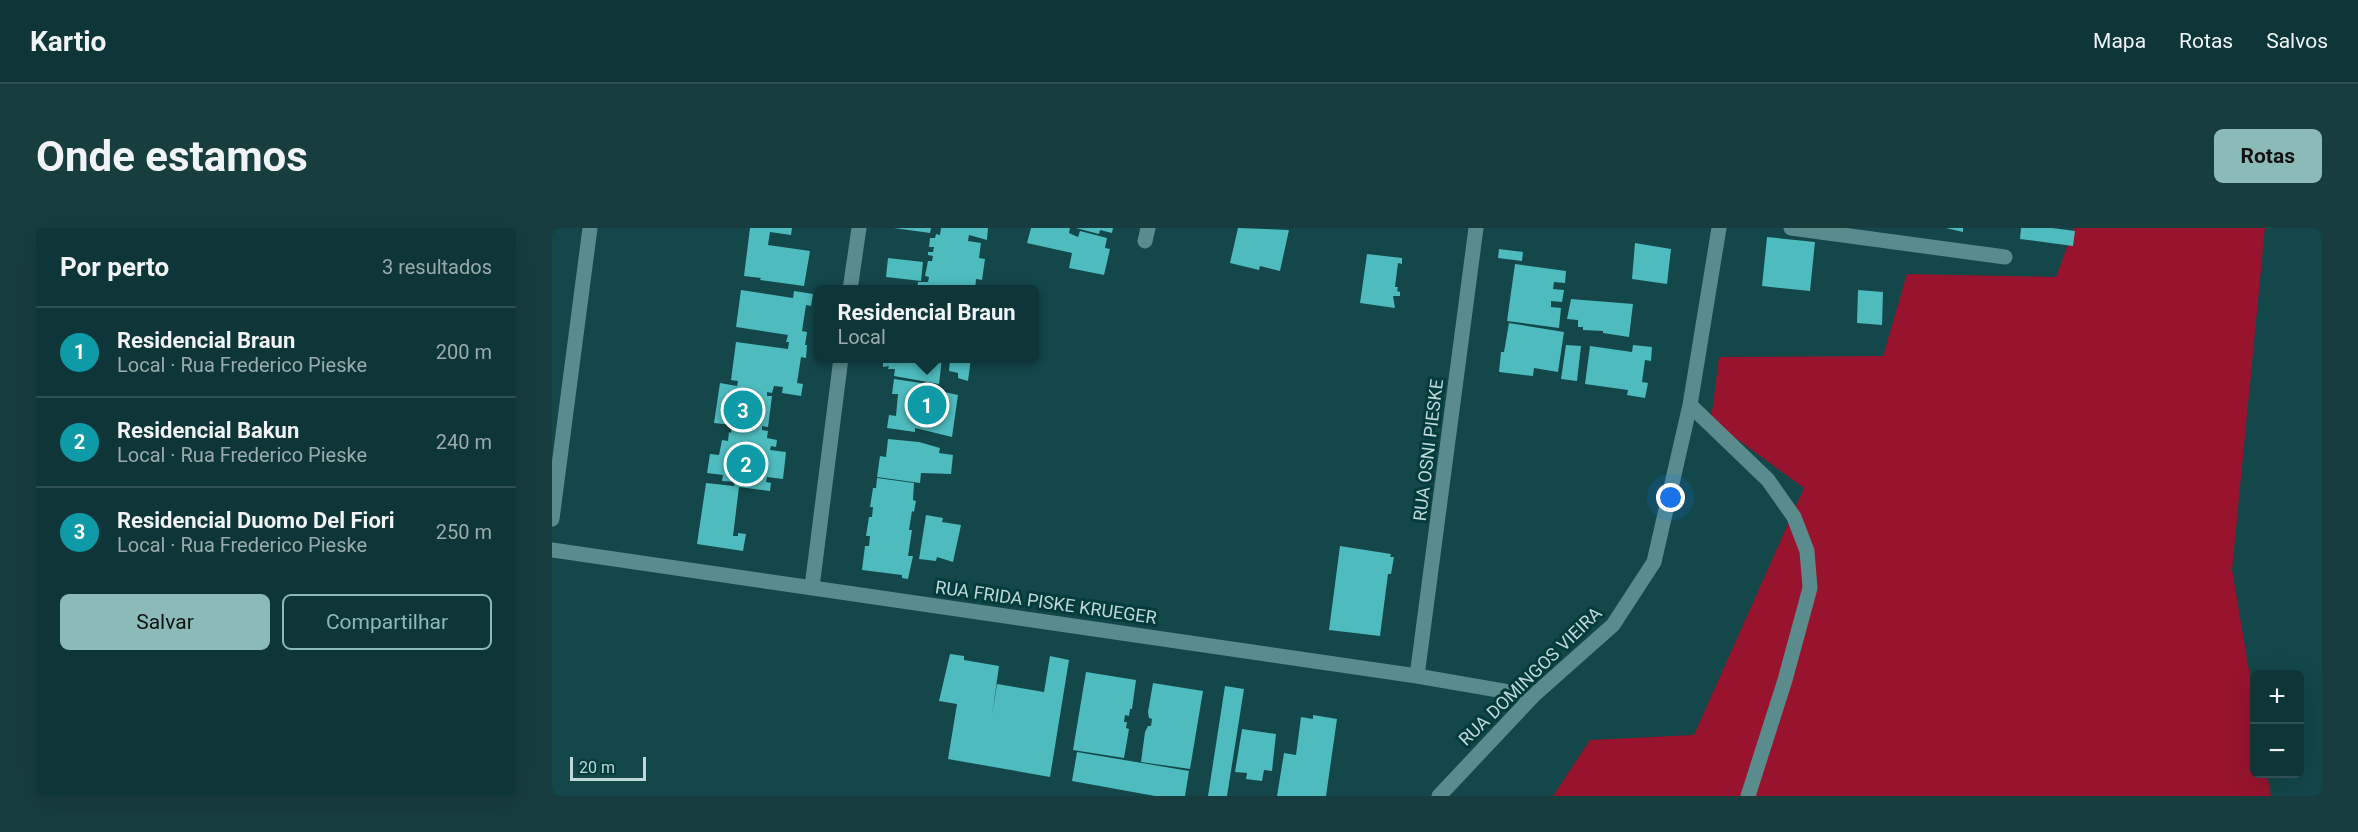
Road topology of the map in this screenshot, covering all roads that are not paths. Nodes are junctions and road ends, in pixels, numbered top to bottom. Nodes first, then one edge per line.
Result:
1 (590, 228) edge
2 (858, 228) edge
3 (1476, 228) edge
4 (1719, 228) edge
5 (1791, 228) edge
6 (2005, 257) dead end
7 (851, 285) edge
8 (840, 363) edge
9 (1689, 405) junction
10 (552, 519) edge
11 (552, 550) edge
12 (812, 587) junction
13 (1417, 676) junction
14 (1533, 696) junction
15 (1439, 796) edge
16 (1748, 796) edge

1 - 10 street
2 - 7 street
3 - 13 street, RUA OSNI PIESKE
4 - 9 street, RUA DOMINGOS VIEIRA
5 - 6 street
8 - 12 street
9 - 14 street, RUA DOMINGOS VIEIRA
9 - 16 street
11 - 12 street, RUA FRIDA PISKE KRUEGER
12 - 13 street, RUA FRIDA PISKE KRUEGER
13 - 14 street, RUA FRIDA PISKE KRUEGER
14 - 15 street, RUA DOMINGOS VIEIRA

